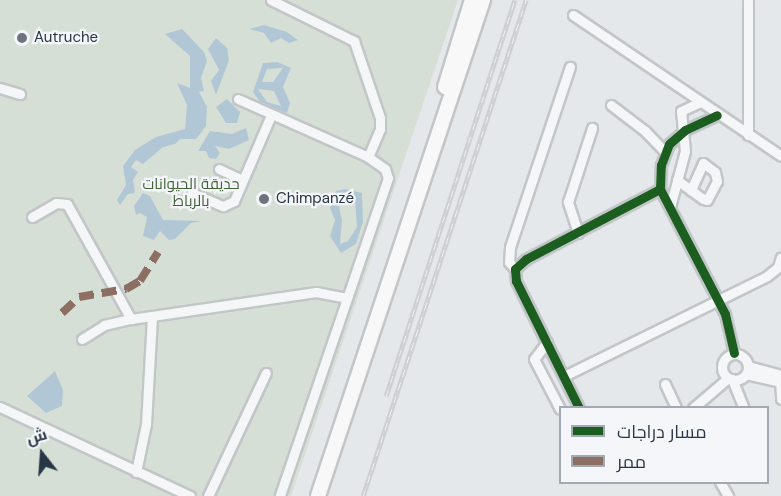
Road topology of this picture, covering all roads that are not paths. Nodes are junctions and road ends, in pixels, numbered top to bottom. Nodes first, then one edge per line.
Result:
1 (271, 0) edge
2 (472, 0) edge
3 (483, 0) edge
4 (748, 0) edge
5 (573, 15) dead end
6 (570, 67) dead end
7 (0, 88) edge
8 (20, 94) dead end
9 (238, 99) dead end
10 (699, 102) junction
11 (611, 105) dead end
12 (271, 115) junction
13 (717, 115) junction
14 (592, 128) dead end
15 (685, 130) junction
16 (748, 135) junction
17 (665, 152) junction
18 (781, 156) edge
19 (368, 157) junction
20 (219, 170) dead end
21 (243, 180) junction
22 (677, 180) junction
23 (660, 189) junction
24 (691, 190) dead end
25 (192, 193) dead end
26 (670, 207) junction
27 (32, 217) dead end
28 (578, 233) junction
29 (781, 258) edge
30 (515, 269) junction
31 (346, 298) junction
32 (718, 299) junction
33 (152, 316) junction
34 (131, 319) junction
35 (82, 339) dead end
36 (547, 342) junction
37 (734, 353) junction
38 (747, 370) junction
39 (266, 373) dead end
40 (564, 376) junction
41 (780, 378) edge
42 (730, 379) junction
43 (665, 384) dead end
44 (781, 399) edge
45 (561, 406) edge
46 (578, 406) edge
47 (675, 406) edge
48 (696, 406) edge
49 (743, 406) edge
50 (0, 407) edge
51 (136, 472) junction
52 (190, 496) edge
53 (208, 496) edge
54 (280, 496) edge
55 (310, 496) edge
56 (318, 496) edge

1 - 19 street
2 - 55 highway
3 - 56 highway
4 - 16 street
5 - 10 street
6 - 30 street
7 - 8 street
9 - 12 street
10 - 13 street
10 - 15 street
11 - 17 street
12 - 19 street
12 - 21 street
13 - 15 street
13 - 16 street
14 - 28 street
15 - 17 street
15 - 22 street
16 - 18 street
17 - 23 street
19 - 31 street
20 - 21 street
21 - 25 street
22 - 24 street
22 - 26 street
23 - 26 street
23 - 28 street
26 - 32 street
27 - 34 street
28 - 30 street
29 - 32 street
30 - 36 street
31 - 33 street
31 - 54 street
32 - 37 street
32 - 40 street
33 - 34 street
33 - 51 street
34 - 35 street
36 - 40 street
36 - 45 street
37 - 38 street
37 - 42 street
38 - 41 street
38 - 42 street
39 - 53 street
40 - 46 street
41 - 44 street
42 - 48 street
42 - 49 street
43 - 47 street
50 - 51 street
51 - 52 street

